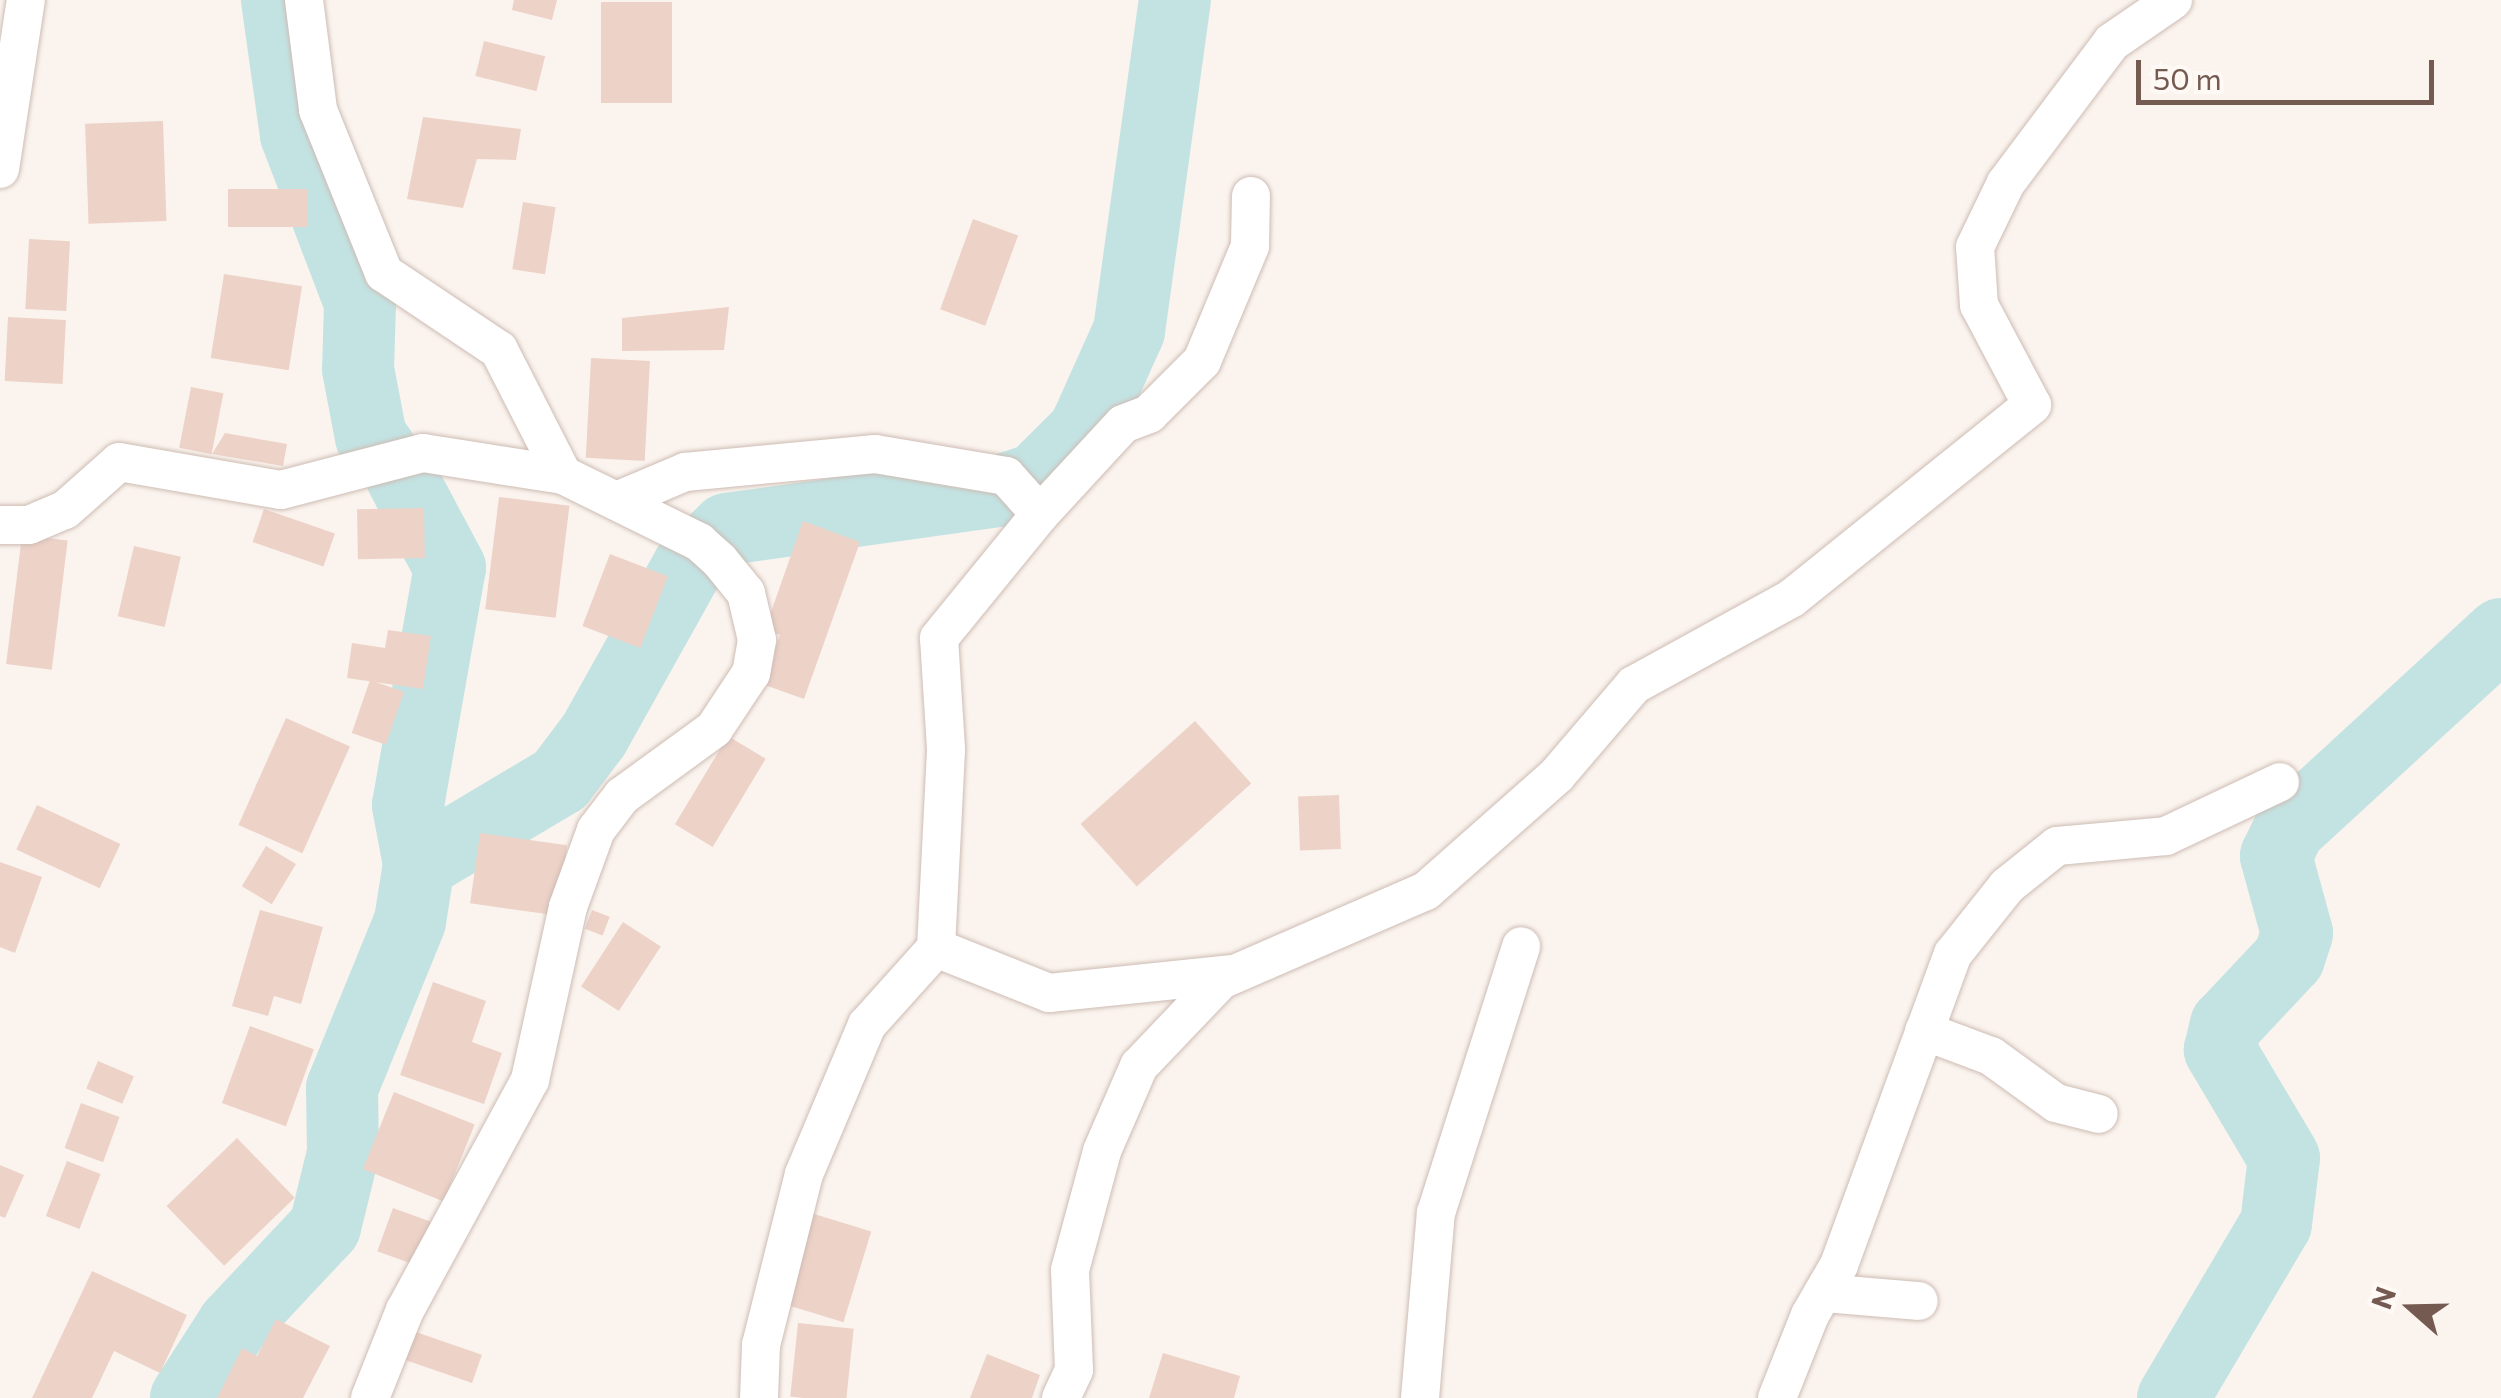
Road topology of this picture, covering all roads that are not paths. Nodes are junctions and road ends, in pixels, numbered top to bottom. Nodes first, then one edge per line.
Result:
1 (26, 0) edge
2 (304, 0) edge
3 (2173, 0) edge
4 (0, 169) edge
5 (1251, 196) dead end
6 (563, 475) junction
7 (1025, 497) junction
8 (619, 500) junction
9 (0, 525) edge
10 (2280, 782) dead end
11 (1522, 946) dead end
12 (936, 948) junction
13 (1235, 974) junction
14 (1924, 1031) junction
15 (2099, 1114) dead end
16 (1823, 1292) junction
17 (1918, 1300) dead end
18 (405, 1310) junction
19 (370, 1398) edge
20 (387, 1398) edge
21 (759, 1398) edge
22 (1061, 1398) edge
23 (1420, 1398) edge
24 (1777, 1398) edge

1 - 4 street
2 - 6 street
3 - 13 street
5 - 7 street
6 - 8 street
6 - 9 street
7 - 8 street
7 - 12 street
8 - 18 street
10 - 14 street
11 - 23 street
12 - 13 street
12 - 21 street
13 - 22 street
14 - 15 street
14 - 16 street
16 - 17 street
16 - 24 street
18 - 19 street
18 - 20 street

